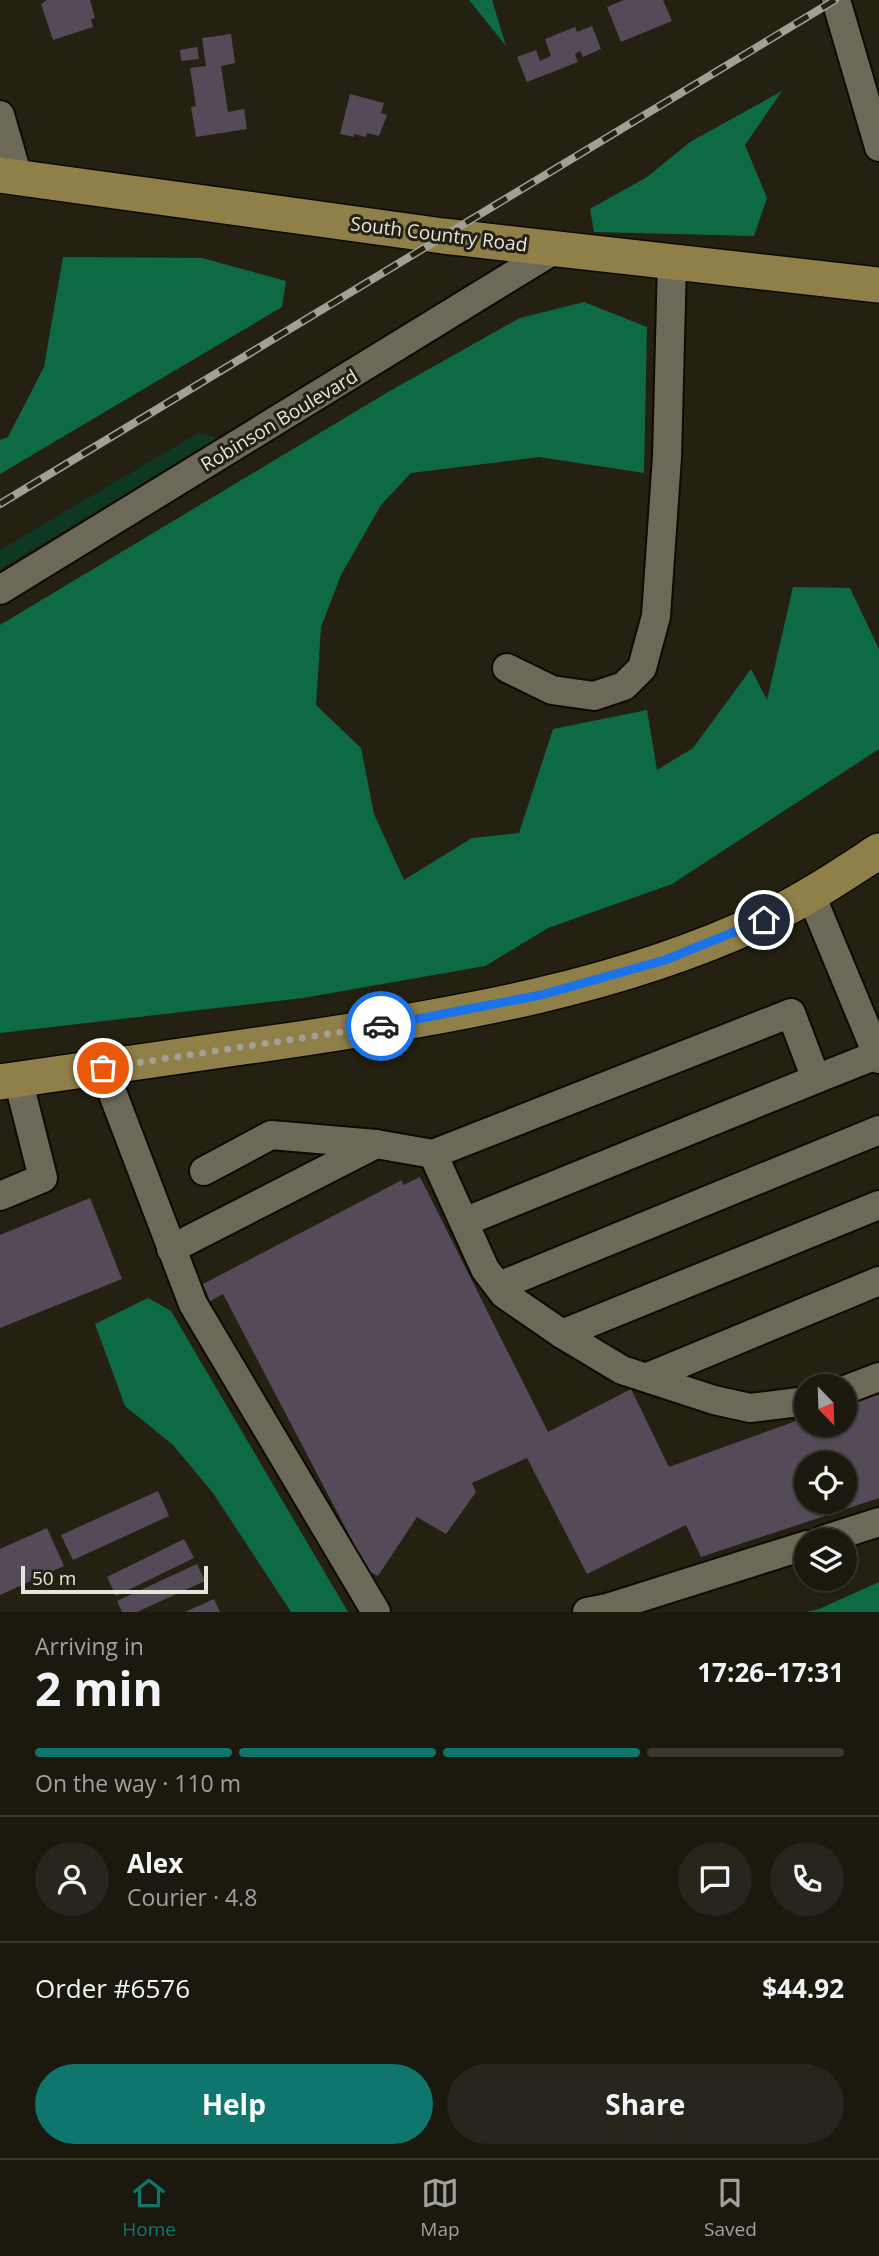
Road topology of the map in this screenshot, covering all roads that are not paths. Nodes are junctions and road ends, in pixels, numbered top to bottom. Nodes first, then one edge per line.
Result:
1 (835, 0) edge
2 (0, 116) edge
3 (879, 147) edge
4 (9, 176) edge
5 (557, 248) junction
6 (672, 263) junction
7 (879, 285) edge
8 (0, 590) edge
9 (507, 668) dead end
10 (879, 851) edge
11 (811, 895) junction
12 (878, 1056) edge
13 (103, 1068) junction
14 (816, 1079) junction
15 (9, 1080) edge
16 (879, 1129) edge
17 (376, 1144) junction
18 (433, 1154) junction
19 (204, 1171) dead end
20 (0, 1196) edge
21 (879, 1205) edge
22 (464, 1222) junction
23 (171, 1250) junction
24 (879, 1281) edge
25 (499, 1286) junction
26 (562, 1334) junction
27 (648, 1377) junction
28 (879, 1377) edge
29 (858, 1385) edge
30 (794, 1403) edge
31 (879, 1522) edge
32 (857, 1529) edge
33 (794, 1549) edge
34 (376, 1612) edge
35 (587, 1612) edge

1 - 3 street
2 - 4 street
4 - 5 main road, South Country Road
5 - 6 main road, South Country Road
5 - 8 street, Robinson Boulevard
6 - 7 main road, South Country Road
6 - 9 street
10 - 11 main road
11 - 12 street
11 - 13 main road
12 - 14 street
13 - 15 main road
13 - 23 street
14 - 18 street
14 - 22 street
15 - 20 street
16 - 25 street
17 - 18 street
17 - 19 street
17 - 23 street
18 - 22 street
21 - 26 street
22 - 25 street
23 - 34 street
24 - 27 street
25 - 26 street
26 - 27 street
27 - 30 street
28 - 29 street
31 - 32 street
33 - 35 street

